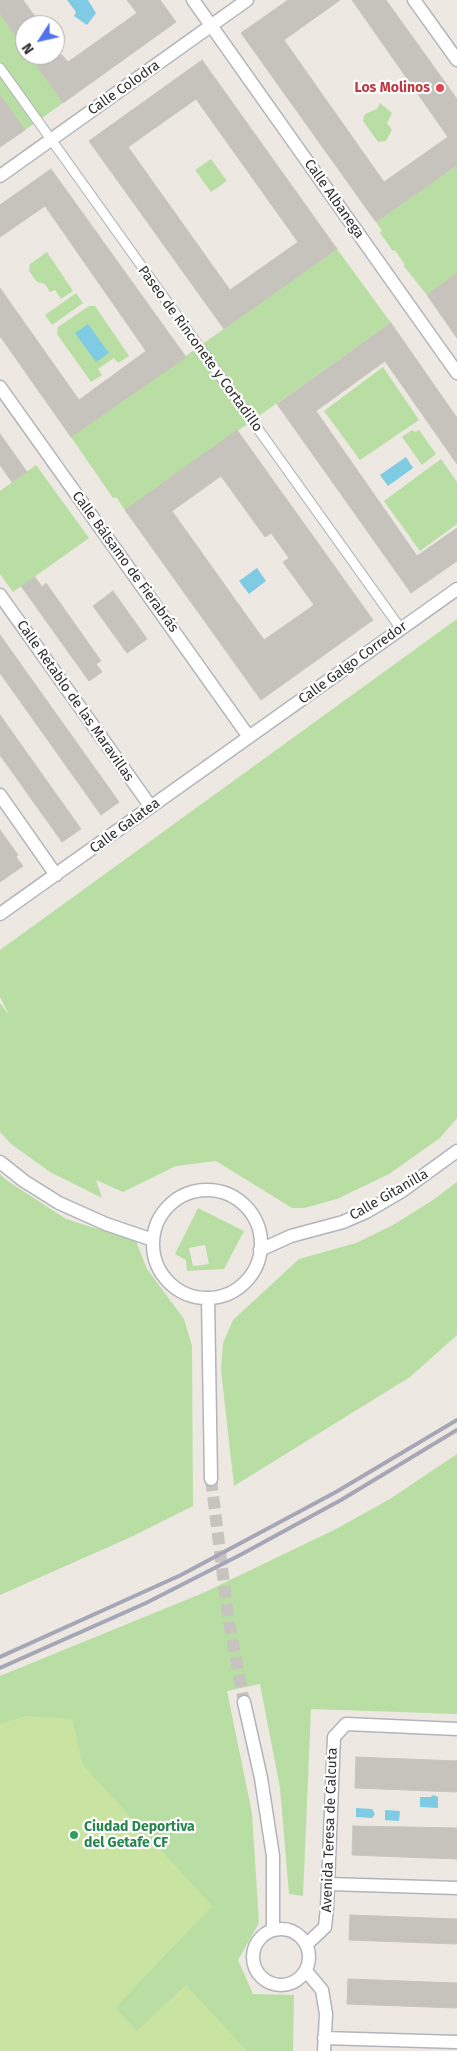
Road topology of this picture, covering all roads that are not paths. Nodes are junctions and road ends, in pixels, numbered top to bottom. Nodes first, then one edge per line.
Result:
1 (193, 0) edge
2 (247, 0) edge
3 (414, 0) edge
4 (211, 26) junction
5 (457, 60) edge
6 (0, 68) edge
7 (51, 140) junction
8 (0, 176) edge
9 (457, 373) edge
10 (0, 387) edge
11 (457, 589) edge
12 (0, 595) edge
13 (401, 629) junction
14 (250, 737) junction
15 (0, 796) edge
16 (151, 807) junction
17 (56, 875) junction
18 (0, 914) edge
19 (457, 1151) edge
20 (0, 1162) edge
21 (152, 1240) junction
22 (260, 1250) junction
23 (208, 1298) junction
24 (211, 1480) tunnel mouth
25 (244, 1702) tunnel mouth
26 (457, 1729) edge
27 (329, 1884) junction
28 (457, 1888) edge
29 (273, 1930) junction
30 (307, 1944) junction
31 (306, 1971) junction
32 (324, 2038) junction
33 (457, 2042) edge
34 (324, 2051) edge

1 - 4 street, Calle Albanega
2 - 4 street, Calle Colodra
3 - 5 street
4 - 7 street, Calle Colodra
4 - 9 street, Calle Albanega
6 - 7 street, Paseo de Rinconete y Cortadillo
7 - 8 street, Calle Colodra
7 - 13 street, Paseo de Rinconete y Cortadillo
10 - 14 street, Calle Bálsamo de Fierabrás
11 - 13 street, Calle Galgo Corredor
12 - 16 street, Calle Retablo de las Maravillas
13 - 14 street, Calle Galgo Corredor
14 - 16 street, Calle Galatea
15 - 17 street
16 - 17 street, Calle Galatea
17 - 18 street, Calle Galatea
19 - 22 street, Calle Gitanilla
20 - 21 street
21 - 22 street
21 - 23 street
22 - 23 street
23 - 24 street
25 - 29 street
26 - 27 street, Avenida Teresa de Calcuta
27 - 28 street
27 - 30 street, Avenida Teresa de Calcuta
29 - 30 street
29 - 31 street
30 - 31 street
31 - 32 street
32 - 33 street
32 - 34 street

